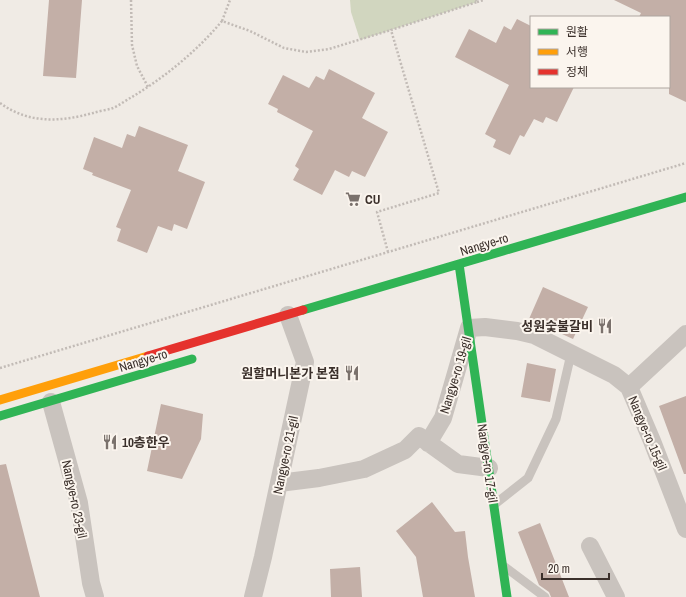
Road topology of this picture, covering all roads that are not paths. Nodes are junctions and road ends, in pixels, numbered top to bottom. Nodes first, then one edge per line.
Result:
1 (686, 197) edge
2 (459, 264) junction
3 (288, 315) junction
4 (468, 328) junction
5 (262, 331) dead end
6 (686, 334) edge
7 (571, 354) junction
8 (204, 355) dead end
9 (629, 388) junction
10 (0, 400) edge
11 (52, 402) junction
12 (0, 416) edge
13 (428, 443) junction
14 (489, 468) junction
15 (279, 483) junction
16 (494, 505) junction
17 (686, 529) edge
18 (590, 546) dead end
19 (502, 565) junction
20 (95, 597) edge
21 (253, 597) edge
22 (506, 597) edge
23 (545, 597) edge
24 (616, 597) edge

1 - 2 main road, Nangye-ro
2 - 3 main road, Nangye-ro
2 - 4 main road, Nangye-ro 17-gil
3 - 5 main road, Nangye-ro
3 - 10 main road, Nangye-ro
3 - 15 street, Nangye-ro 21-gil
4 - 7 street
4 - 13 street, Nangye-ro 19-gil
4 - 14 main road, Nangye-ro 17-gil
6 - 9 street, Nangye-ro 15-gil
7 - 9 street
7 - 16 lane
8 - 11 main road, Nangye-ro
9 - 17 street, Nangye-ro 15-gil
11 - 12 main road, Nangye-ro
11 - 20 street, Nangye-ro 23-gil
13 - 14 street
13 - 15 street
14 - 16 main road, Nangye-ro 17-gil
15 - 21 street, Nangye-ro 21-gil
16 - 19 main road, Nangye-ro 17-gil
18 - 24 street
19 - 22 main road, Nangye-ro 17-gil
19 - 23 lane

